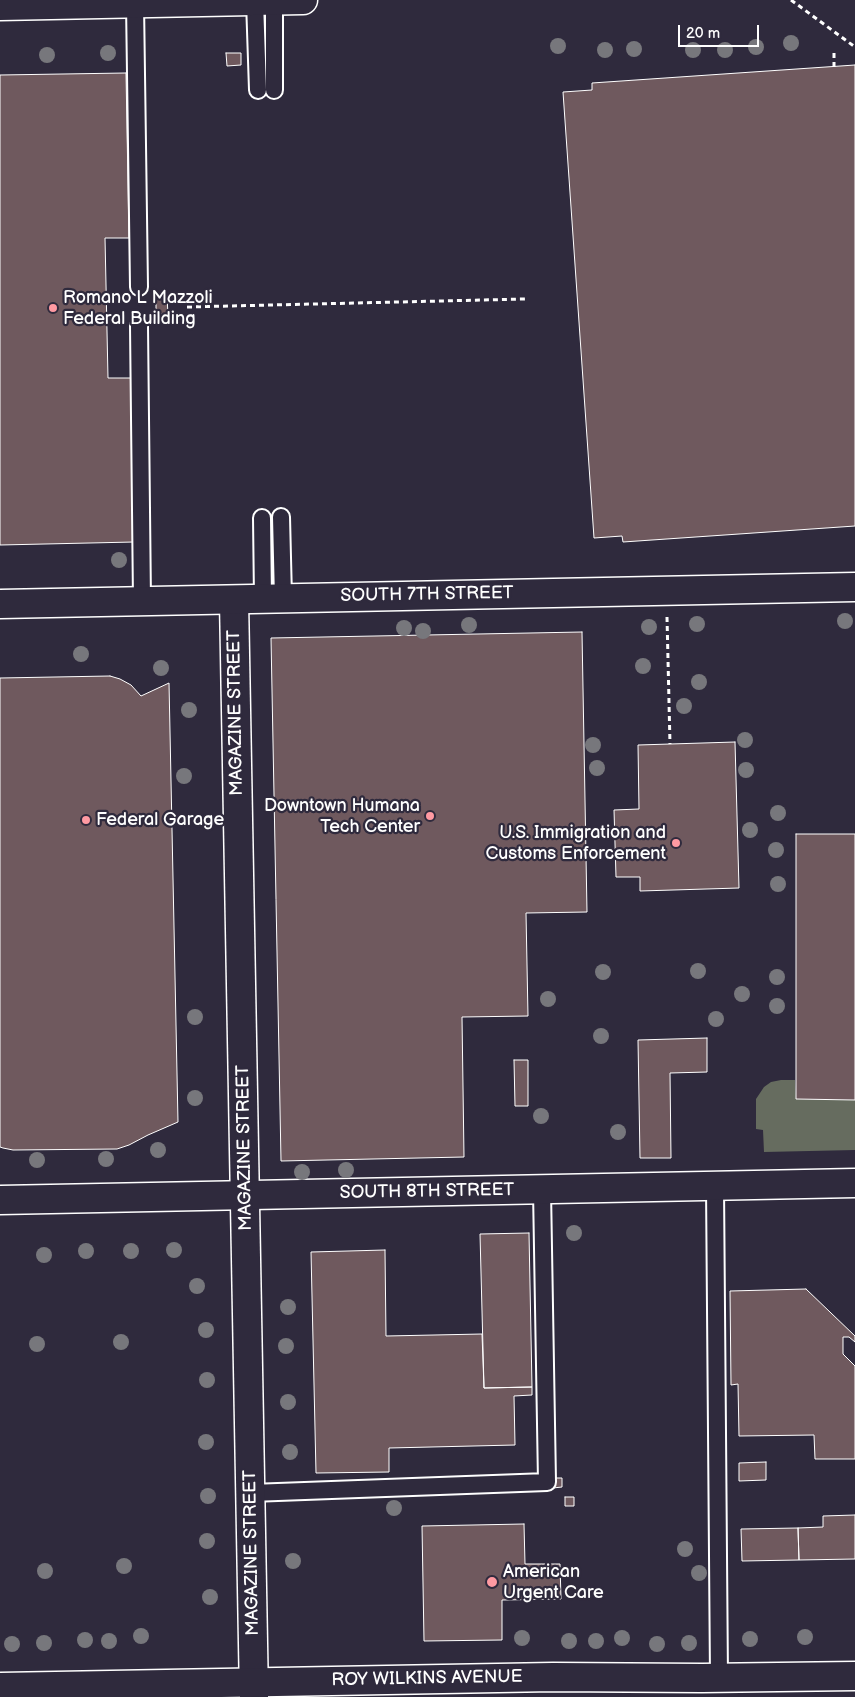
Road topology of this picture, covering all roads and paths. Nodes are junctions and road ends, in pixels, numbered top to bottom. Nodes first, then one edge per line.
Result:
1 (303, 0) edge
2 (791, 0) edge
3 (265, 1) edge
4 (135, 3) junction
5 (0, 6) edge
6 (855, 47) edge
7 (834, 53) dead end
8 (834, 67) dead end
9 (266, 90) dead end
10 (139, 287) dead end
11 (525, 299) dead end
12 (187, 307) dead end
13 (139, 326) dead end
14 (281, 517) dead end
15 (262, 518) dead end
16 (855, 587) edge
17 (666, 591) junction
18 (273, 599) junction
19 (234, 600) junction
20 (142, 602) junction
21 (0, 604) edge
22 (670, 744) dead end
23 (855, 1184) edge
24 (715, 1186) junction
25 (542, 1190) junction
26 (246, 1196) junction
27 (0, 1200) edge
28 (251, 1493) junction
29 (855, 1676) edge
30 (719, 1678) junction
31 (0, 1687) edge
32 (254, 1690) edge

1 - 3 street
2 - 6 path
3 - 4 street
3 - 9 lane
4 - 5 street
4 - 10 lane
7 - 8 path
11 - 12 path
13 - 20 lane
14 - 18 lane
15 - 18 lane
16 - 17 street, SOUTH 7TH STREET
17 - 18 street, SOUTH 7TH STREET
17 - 22 path
18 - 19 street, SOUTH 7TH STREET
19 - 20 street, SOUTH 7TH STREET
19 - 26 street, MAGAZINE STREET
20 - 21 street, SOUTH 7TH STREET
23 - 24 street, SOUTH 8TH STREET
24 - 25 street, SOUTH 8TH STREET
24 - 30 lane
25 - 26 street, SOUTH 8TH STREET
25 - 28 lane
26 - 27 street, SOUTH 8TH STREET
26 - 28 street, MAGAZINE STREET
28 - 32 street, MAGAZINE STREET
29 - 30 street, ROY WILKINS AVENUE
30 - 32 street, ROY WILKINS AVENUE
31 - 32 street, ROY WILKINS AVENUE

